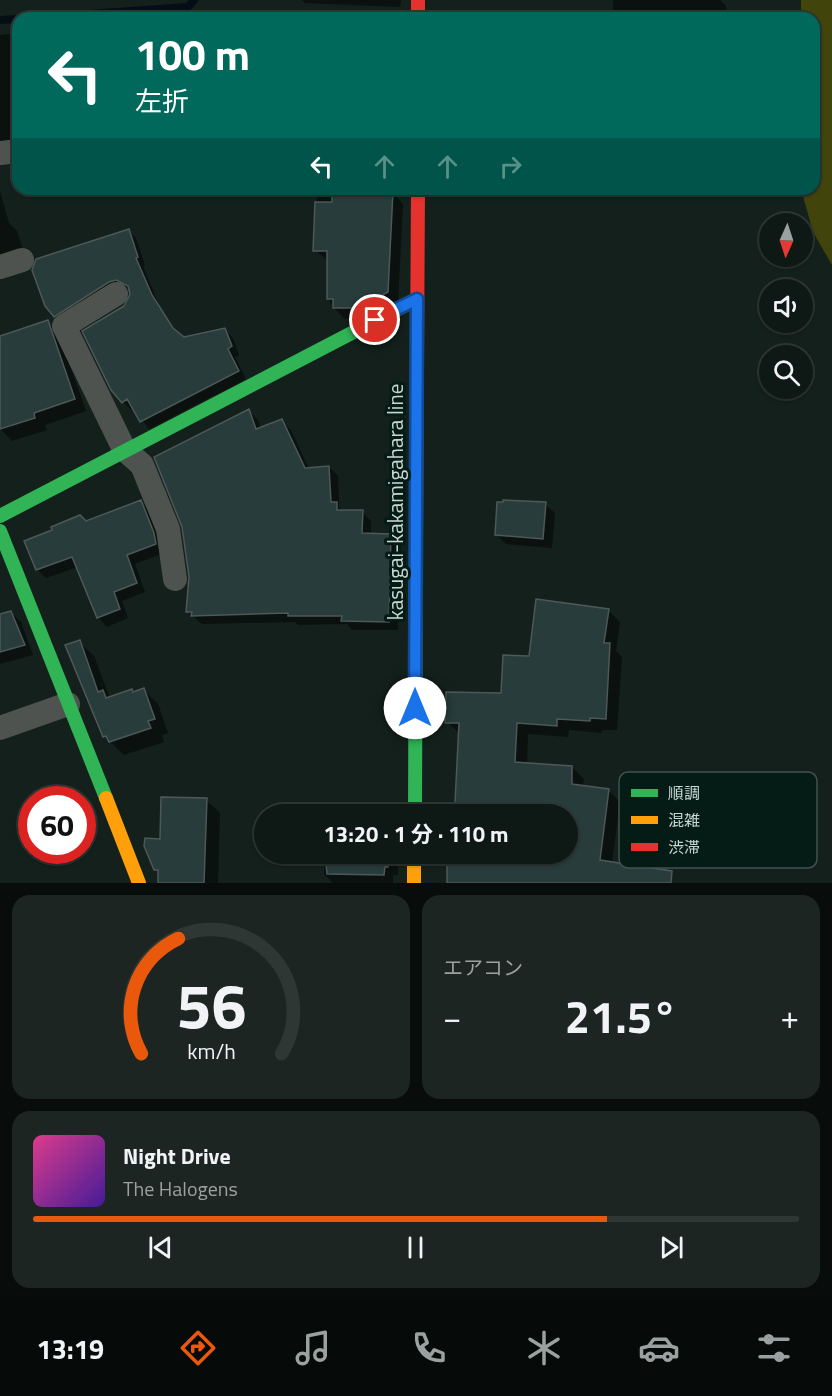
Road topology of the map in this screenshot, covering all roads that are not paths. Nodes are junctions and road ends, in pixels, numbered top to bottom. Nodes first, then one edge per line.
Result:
1 (418, 195) edge
2 (116, 294) dead end
3 (417, 299) junction
4 (124, 449) junction
5 (0, 516) edge
6 (0, 531) edge
7 (174, 579) dead end
8 (68, 704) junction
9 (0, 728) edge
10 (414, 804) edge
11 (414, 864) edge
12 (139, 883) edge
13 (414, 883) edge

1 - 3 street, kasugai-kakamigahara line
2 - 4 street
3 - 4 street
3 - 10 street, kasugai-kakamigahara line
4 - 5 street
4 - 7 street
6 - 8 street
8 - 9 street
8 - 12 street
11 - 13 street

